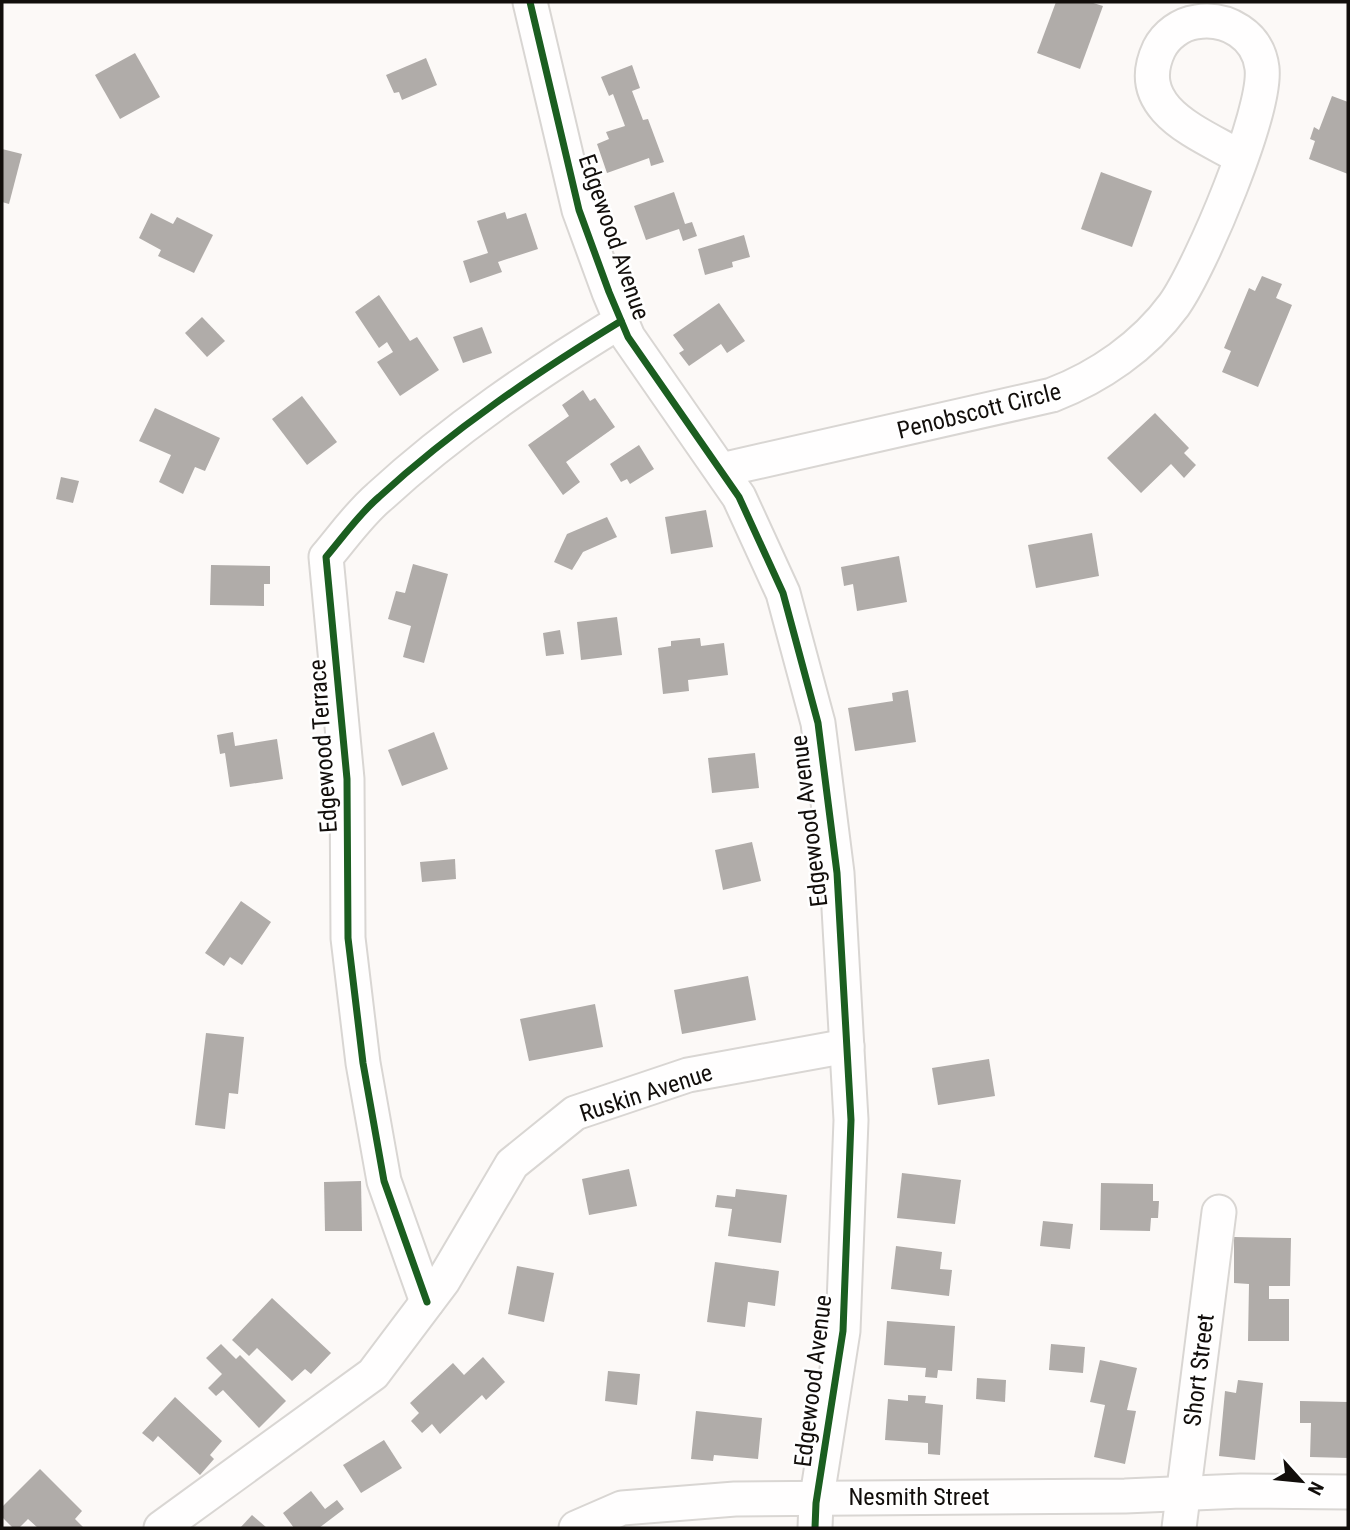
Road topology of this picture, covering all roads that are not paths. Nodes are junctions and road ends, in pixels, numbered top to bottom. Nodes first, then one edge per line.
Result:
1 (530, 2) edge
2 (1240, 157) dead end
3 (621, 321) junction
4 (721, 470) junction
5 (846, 1046) junction
6 (1219, 1212) dead end
7 (427, 1302) junction
8 (1348, 1492) edge
9 (1184, 1493) junction
10 (816, 1513) edge
11 (161, 1528) edge
12 (576, 1528) edge
13 (1179, 1528) edge

1 - 3 street, Edgewood Avenue
2 - 4 street, Penobscott Circle
3 - 4 street, Edgewood Avenue
3 - 7 street, Edgewood Terrace
4 - 5 street, Edgewood Avenue
5 - 7 street, Ruskin Avenue
5 - 10 street, Edgewood Avenue
6 - 9 street, Short Street
7 - 11 street, Ruskin Avenue
8 - 9 street, Nesmith Street
9 - 10 street, Nesmith Street
9 - 13 street, Short Street
10 - 12 street, Nesmith Street

